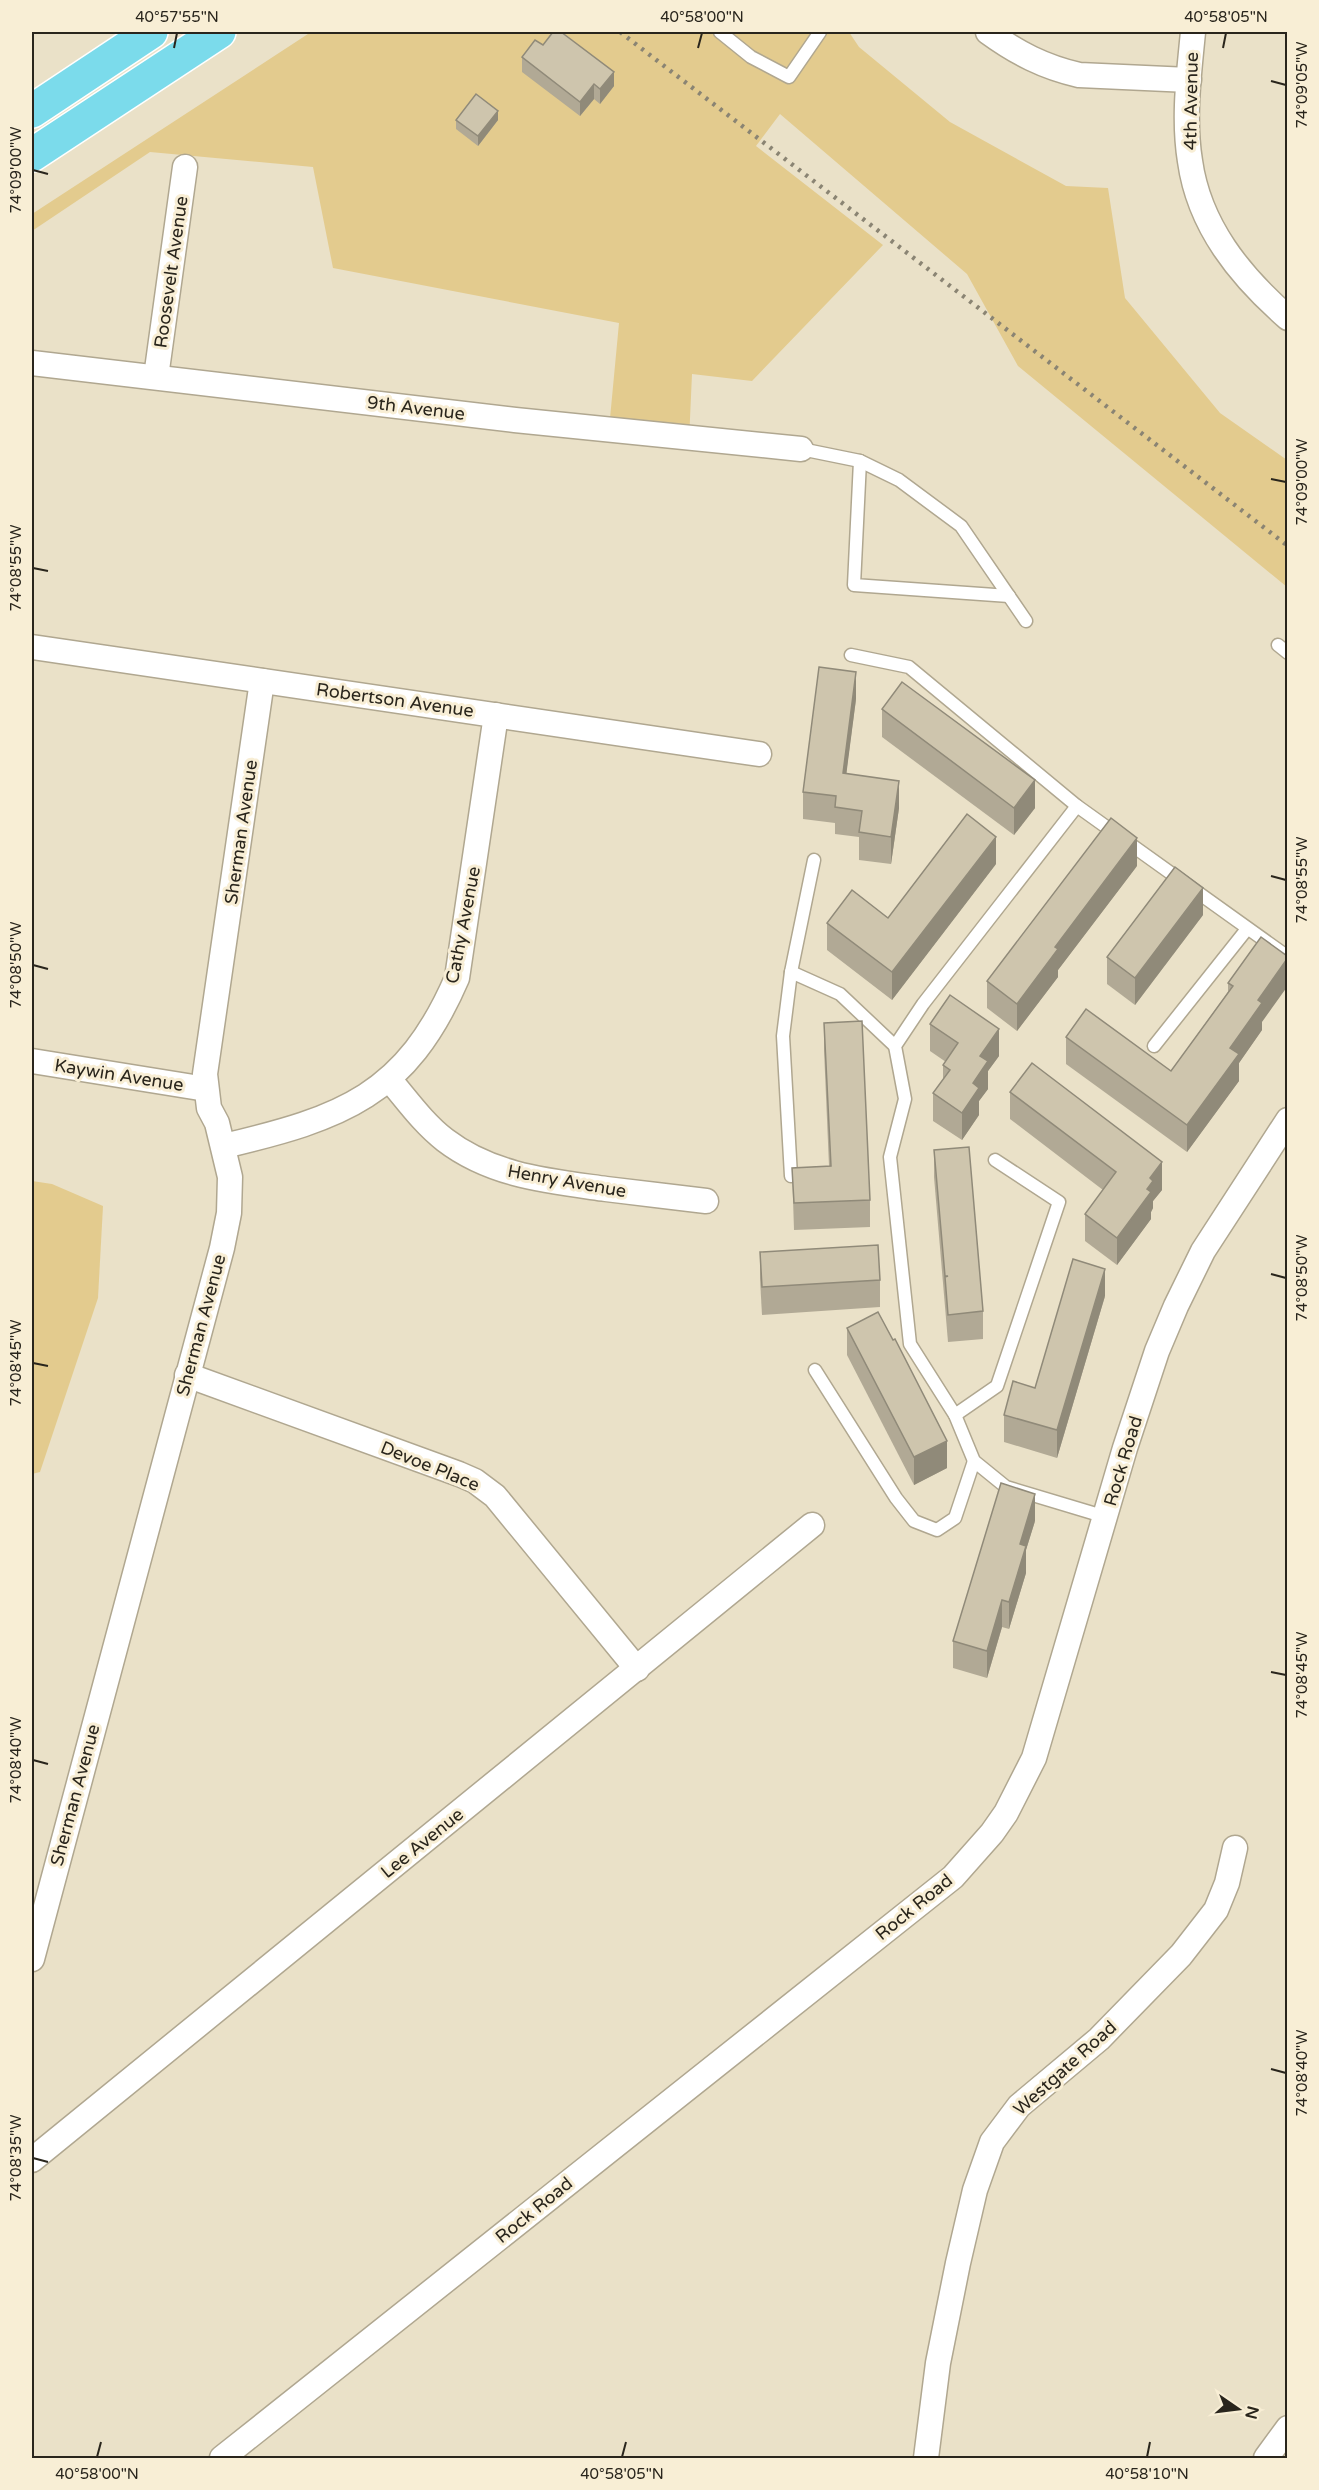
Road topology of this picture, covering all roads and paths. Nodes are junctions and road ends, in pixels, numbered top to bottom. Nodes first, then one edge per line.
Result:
1 (151, 32) edge
2 (219, 32) edge
3 (720, 32) edge
4 (820, 32) edge
5 (988, 32) edge
6 (1193, 32) edge
7 (1189, 80) junction
8 (32, 111) edge
9 (32, 155) edge
10 (185, 167) dead end
11 (1287, 318) edge
12 (32, 363) edge
13 (156, 377) junction
14 (801, 449) joint
15 (860, 461) junction
16 (1009, 596) junction
17 (1026, 621) dead end
18 (32, 647) edge
19 (851, 655) dead end
20 (262, 681) junction
21 (496, 715) junction
22 (759, 754) dead end
23 (1077, 806) junction
24 (814, 860) dead end
25 (1247, 928) junction
26 (1287, 957) edge
27 (791, 972) junction
28 (895, 1046) junction
29 (1154, 1046) dead end
30 (32, 1061) edge
31 (389, 1079) junction
32 (206, 1089) junction
33 (1287, 1120) edge
34 (224, 1146) junction
35 (995, 1160) dead end
36 (791, 1176) edge
37 (706, 1201) dead end
38 (815, 1370) dead end
39 (187, 1375) junction
40 (955, 1415) junction
41 (974, 1461) junction
42 (1106, 1517) junction
43 (812, 1525) dead end
44 (637, 1669) junction
45 (1235, 1848) dead end
46 (32, 1959) edge
47 (32, 2160) edge
48 (1287, 2428) edge
49 (222, 2458) edge
50 (926, 2458) edge
51 (1266, 2458) edge

1 - 8 highway
2 - 9 highway
3 - 4 lane
5 - 7 street
6 - 7 street, 4th Avenue
7 - 11 street, 4th Avenue
10 - 13 street, Roosevelt Avenue
12 - 13 street, 9th Avenue
13 - 14 street, 9th Avenue
14 - 15 lane
15 - 16 lane
15 - 16 lane
16 - 17 lane
18 - 20 street, Robertson Avenue
19 - 23 lane
20 - 21 street, Robertson Avenue
20 - 32 street, Sherman Avenue
21 - 22 street, Robertson Avenue
21 - 31 street, Cathy Avenue
23 - 25 lane
23 - 28 lane
24 - 27 lane
25 - 26 lane
25 - 29 lane
27 - 28 lane
27 - 36 lane
28 - 40 lane
30 - 32 street, Kaywin Avenue
31 - 34 street, Cathy Avenue
31 - 37 street, Henry Avenue
32 - 34 street, Sherman Avenue
33 - 42 street, Rock Road
34 - 39 street, Sherman Avenue
35 - 40 lane
38 - 41 lane
39 - 44 street, Devoe Place
39 - 46 street, Sherman Avenue
40 - 41 lane
41 - 42 lane
42 - 49 street, Rock Road
43 - 44 street, Lee Avenue
44 - 47 street, Lee Avenue
45 - 50 street, Westgate Road
48 - 51 street

